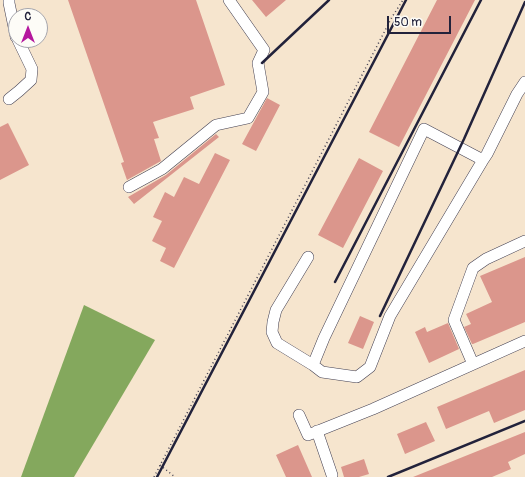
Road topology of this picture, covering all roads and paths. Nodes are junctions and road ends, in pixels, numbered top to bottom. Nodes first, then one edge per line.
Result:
1 (229, 0) edge
2 (402, 0) edge
3 (22, 48) edge
4 (525, 82) edge
5 (9, 99) dead end
6 (484, 160) junction
7 (129, 188) dead end
8 (525, 241) edge
9 (308, 257) dead end
10 (525, 341) edge
11 (473, 364) junction
12 (313, 365) junction
13 (299, 415) dead end
14 (317, 431) junction
15 (160, 465) junction
16 (332, 475) dead end
17 (154, 477) edge
18 (175, 477) edge

1 - 7 lane
2 - 15 path
3 - 5 lane
4 - 6 lane
6 - 12 lane
6 - 12 lane
8 - 11 lane
9 - 12 lane
10 - 11 lane
11 - 14 lane
13 - 14 lane
14 - 16 lane
15 - 17 path
15 - 18 path

